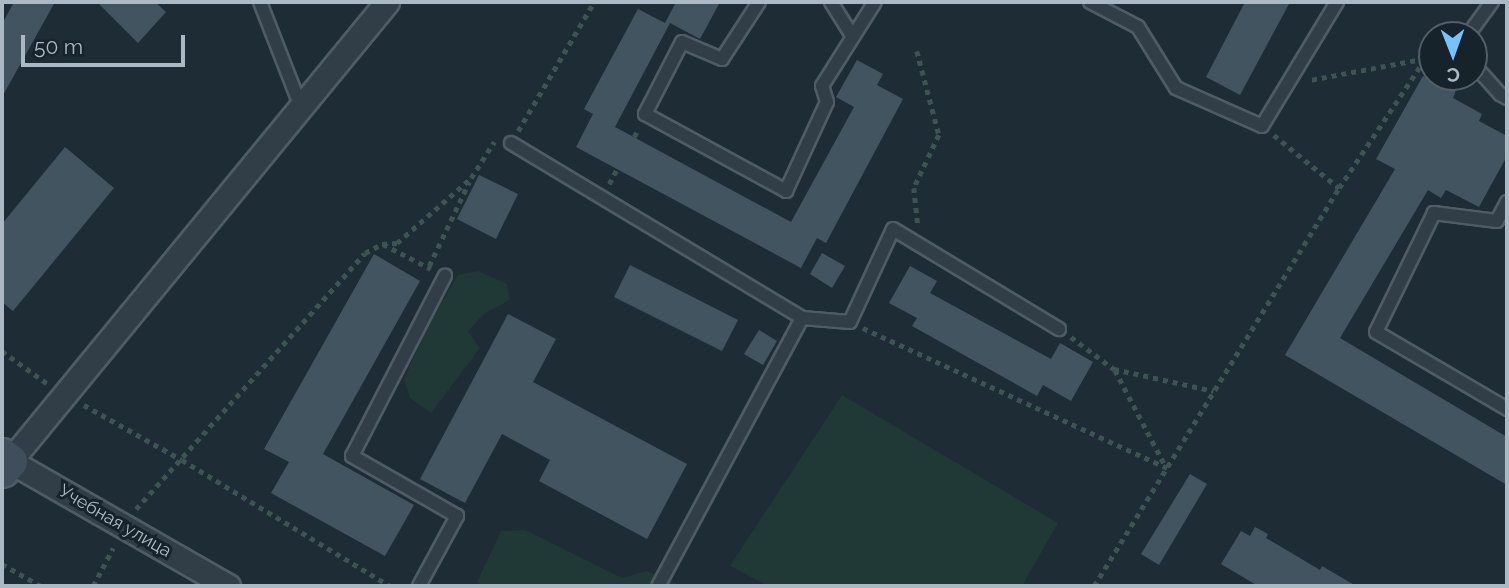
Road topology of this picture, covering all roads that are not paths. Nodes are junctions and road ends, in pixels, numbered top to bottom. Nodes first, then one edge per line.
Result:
1 (260, 2) edge
2 (387, 2) edge
3 (758, 2) edge
4 (831, 2) edge
5 (875, 2) edge
6 (1090, 2) edge
7 (1337, 2) edge
8 (1492, 2) edge
9 (1478, 21) edge
10 (853, 37) junction
11 (1488, 81) edge
12 (1507, 98) edge
13 (301, 107) junction
14 (511, 144) road end
15 (1507, 202) edge
16 (445, 276) road end
17 (802, 318) junction
18 (1059, 329) road end
19 (1507, 409) edge
20 (4, 462) edge
21 (228, 586) edge
22 (419, 586) edge
23 (658, 586) edge

1 - 13 lane
2 - 13 street
3 - 10 lane
4 - 10 lane
5 - 10 lane
6 - 7 lane
8 - 9 lane
11 - 12 lane
13 - 20 street
14 - 17 lane
15 - 19 lane
16 - 22 lane
17 - 18 lane
17 - 23 lane
20 - 21 street, Учебная улица

